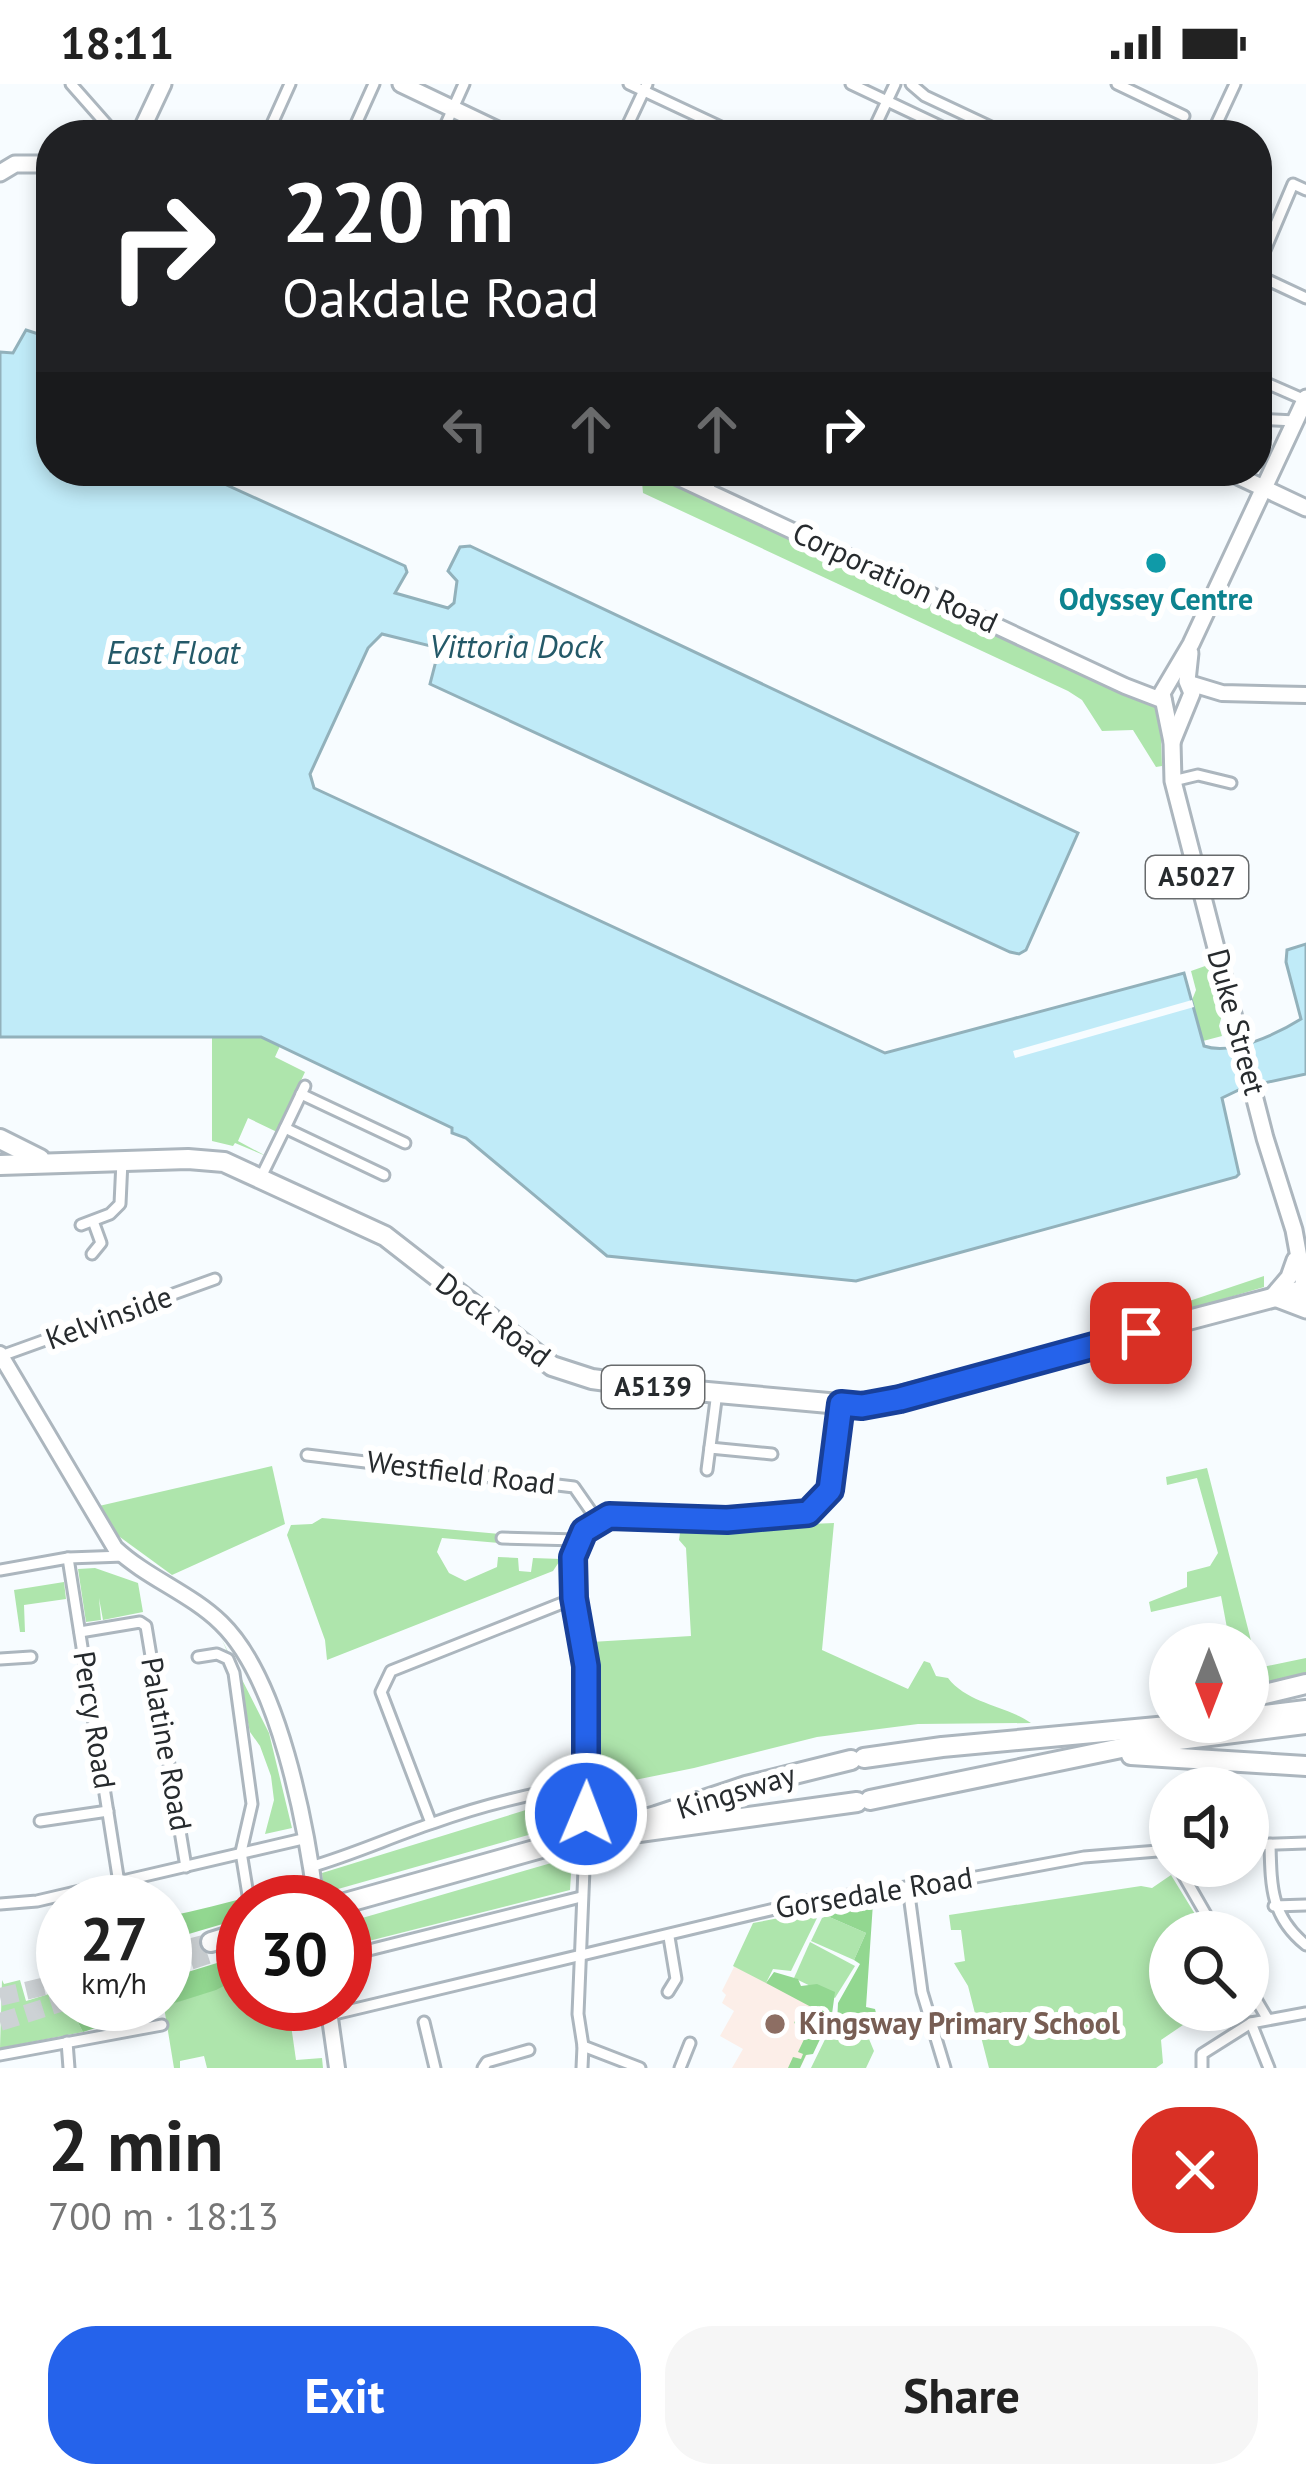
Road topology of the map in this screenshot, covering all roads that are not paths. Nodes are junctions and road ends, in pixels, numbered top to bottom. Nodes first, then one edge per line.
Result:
1 (70, 84) edge
2 (290, 84) edge
3 (374, 84) edge
4 (401, 84) edge
5 (464, 84) edge
6 (629, 84) edge
7 (851, 84) edge
8 (895, 84) edge
9 (911, 84) edge
10 (1118, 84) edge
11 (1235, 84) edge
12 (645, 87) edge
13 (160, 89) edge
14 (887, 101) junction
15 (453, 108) junction
16 (1184, 116) dead end
17 (102, 120) edge
18 (146, 120) edge
19 (274, 120) edge
20 (358, 120) edge
21 (448, 120) edge
22 (477, 120) edge
23 (630, 120) edge
24 (709, 120) edge
25 (878, 120) edge
26 (927, 120) edge
27 (976, 120) edge
28 (1218, 120) edge
29 (36, 164) edge
30 (1, 170) edge
31 (1306, 190) edge
32 (1272, 235) edge
33 (1272, 280) edge
34 (1306, 298) edge
35 (1272, 389) edge
36 (1302, 409) edge
37 (1272, 416) edge
38 (1272, 470) edge
39 (696, 486) edge
40 (709, 486) edge
41 (1259, 486) edge
42 (1263, 488) junction
43 (707, 491) junction
44 (1306, 508) edge
45 (1191, 644) junction
46 (1188, 682) junction
47 (1166, 692) junction
48 (1222, 693) junction
49 (1306, 695) edge
50 (1186, 704) junction
51 (1172, 742) junction
52 (1173, 781) junction
53 (1231, 783) dead end
54 (285, 1128) junction
55 (0, 1139) edge
56 (405, 1143) dead end
57 (122, 1161) junction
58 (50, 1162) junction
59 (0, 1165) edge
60 (384, 1174) dead end
61 (261, 1177) junction
62 (1300, 1245) edge
63 (92, 1254) dead end
64 (215, 1279) dead end
65 (1305, 1296) edge
66 (1272, 1298) junction
67 (0, 1356) edge
68 (717, 1390) junction
69 (841, 1404) junction
70 (710, 1448) junction
71 (772, 1454) dead end
72 (307, 1455) dead end
73 (707, 1470) dead end
74 (597, 1520) junction
75 (502, 1538) dead end
76 (578, 1540) junction
77 (124, 1556) junction
78 (68, 1558) junction
79 (0, 1570) edge
80 (574, 1598) junction
81 (80, 1632) junction
82 (31, 1657) dead end
83 (198, 1658) dead end
84 (0, 1659) edge
85 (1306, 1684) edge
86 (1269, 1693) edge
87 (1306, 1710) edge
88 (1269, 1714) edge
89 (1149, 1724) edge
90 (1306, 1724) edge
91 (1149, 1734) edge
92 (1087, 1746) junction
93 (1306, 1766) edge
94 (586, 1784) junction
95 (108, 1811) junction
96 (40, 1821) dead end
97 (431, 1823) junction
98 (307, 1838) junction
99 (1306, 1843) edge
100 (1270, 1844) joint
101 (241, 1852) junction
102 (1149, 1852) edge
103 (186, 1867) junction
104 (310, 1868) junction
105 (118, 1875) edge
106 (152, 1875) edge
107 (245, 1875) edge
108 (311, 1875) edge
109 (908, 1887) junction
110 (372, 1895) edge
111 (581, 1898) junction
112 (36, 1901) edge
113 (0, 1904) edge
114 (1306, 1905) edge
115 (1274, 1906) junction
116 (372, 1907) edge
117 (669, 1936) junction
118 (1306, 1945) edge
119 (372, 1949) edge
120 (581, 1956) junction
121 (668, 1993) dead end
122 (372, 2001) edge
123 (1306, 2013) edge
124 (1269, 2018) edge
125 (424, 2022) dead end
126 (125, 2031) edge
127 (332, 2031) edge
128 (1240, 2031) edge
129 (1254, 2031) edge
130 (67, 2042) junction
131 (690, 2043) dead end
132 (584, 2046) junction
133 (529, 2050) dead end
134 (0, 2055) edge
135 (69, 2068) edge
136 (337, 2068) edge
137 (435, 2068) edge
138 (483, 2068) edge
139 (582, 2068) edge
140 (640, 2068) edge
141 (680, 2068) edge
142 (945, 2068) edge
143 (1202, 2068) edge
144 (1269, 2068) edge

1 - 17 street
2 - 19 street
3 - 20 street
4 - 15 main road
5 - 15 street
6 - 12 street
7 - 14 street
8 - 14 street
9 - 27 street
10 - 16 street
11 - 28 street
12 - 23 street
12 - 24 street
13 - 18 main road
14 - 25 street
14 - 26 street
15 - 21 street
15 - 22 main road
29 - 30 main road
31 - 32 street
33 - 34 street
35 - 36 street
36 - 37 street
36 - 38 main road
39 - 43 main road, Corporation Road
40 - 43 street
41 - 42 main road
42 - 44 main road
42 - 45 main road
43 - 47 main road, Corporation Road
45 - 46 main road
45 - 47 main road
46 - 47 main road
46 - 48 main road
46 - 50 main road, Duke Street
47 - 50 main road
47 - 51 main road, Duke Street / A5027
48 - 49 main road
48 - 50 main road
50 - 51 main road, Duke Street / A5027
51 - 52 main road, Duke Street / A5027
52 - 53 street
52 - 62 main road, Duke Street / A5027
54 - 56 street
54 - 60 street
54 - 61 street
55 - 58 highway, Dock Road / A5139
57 - 58 highway, Dock Road / A5139
57 - 61 highway, Dock Road / A5139
57 - 63 street
58 - 59 highway, Dock Road / A5139
61 - 68 highway, Dock Road / A5139
62 - 65 main road, Duke Street / A5027
62 - 66 main road
64 - 67 street, Kelvinside
65 - 66 highway, Dock Road / A5139
66 - 69 highway, Dock Road / A5139
67 - 77 main road
68 - 69 highway, Dock Road / A5139
68 - 70 street
69 - 74 street
70 - 71 street
70 - 73 street
72 - 74 street, Westfield Road
74 - 76 street
75 - 76 street
76 - 80 street
77 - 78 street
77 - 98 main road
78 - 79 street
78 - 81 street, Percy Road
80 - 94 street
80 - 97 street
81 - 95 street, Percy Road
81 - 103 street, Palatine Road
82 - 84 street
83 - 101 street
85 - 86 highway
87 - 88 highway
89 - 92 highway
90 - 92 highway, Kingsway
91 - 92 highway, Kingsway
92 - 93 highway
92 - 110 highway, Kingsway
92 - 116 highway, Kingsway
94 - 97 street
94 - 111 street, bridge
95 - 96 street
95 - 105 street, Percy Road
97 - 104 street
98 - 101 street
98 - 104 main road
99 - 100 street
100 - 115 street
101 - 103 street
101 - 107 street
102 - 109 street, Gorsedale Road
103 - 106 street
104 - 108 main road
109 - 117 street, Gorsedale Road
109 - 142 street
111 - 119 street
111 - 120 street
112 - 113 street
114 - 115 street
115 - 118 street
117 - 120 street, Gorsedale Road
117 - 121 street
120 - 122 street, Gorsedale Road
120 - 132 street
123 - 124 street
125 - 137 street
126 - 130 street
127 - 136 main road
128 - 143 street
129 - 144 street
130 - 134 street
130 - 135 street
131 - 141 street
132 - 139 street
132 - 140 street
133 - 138 street

